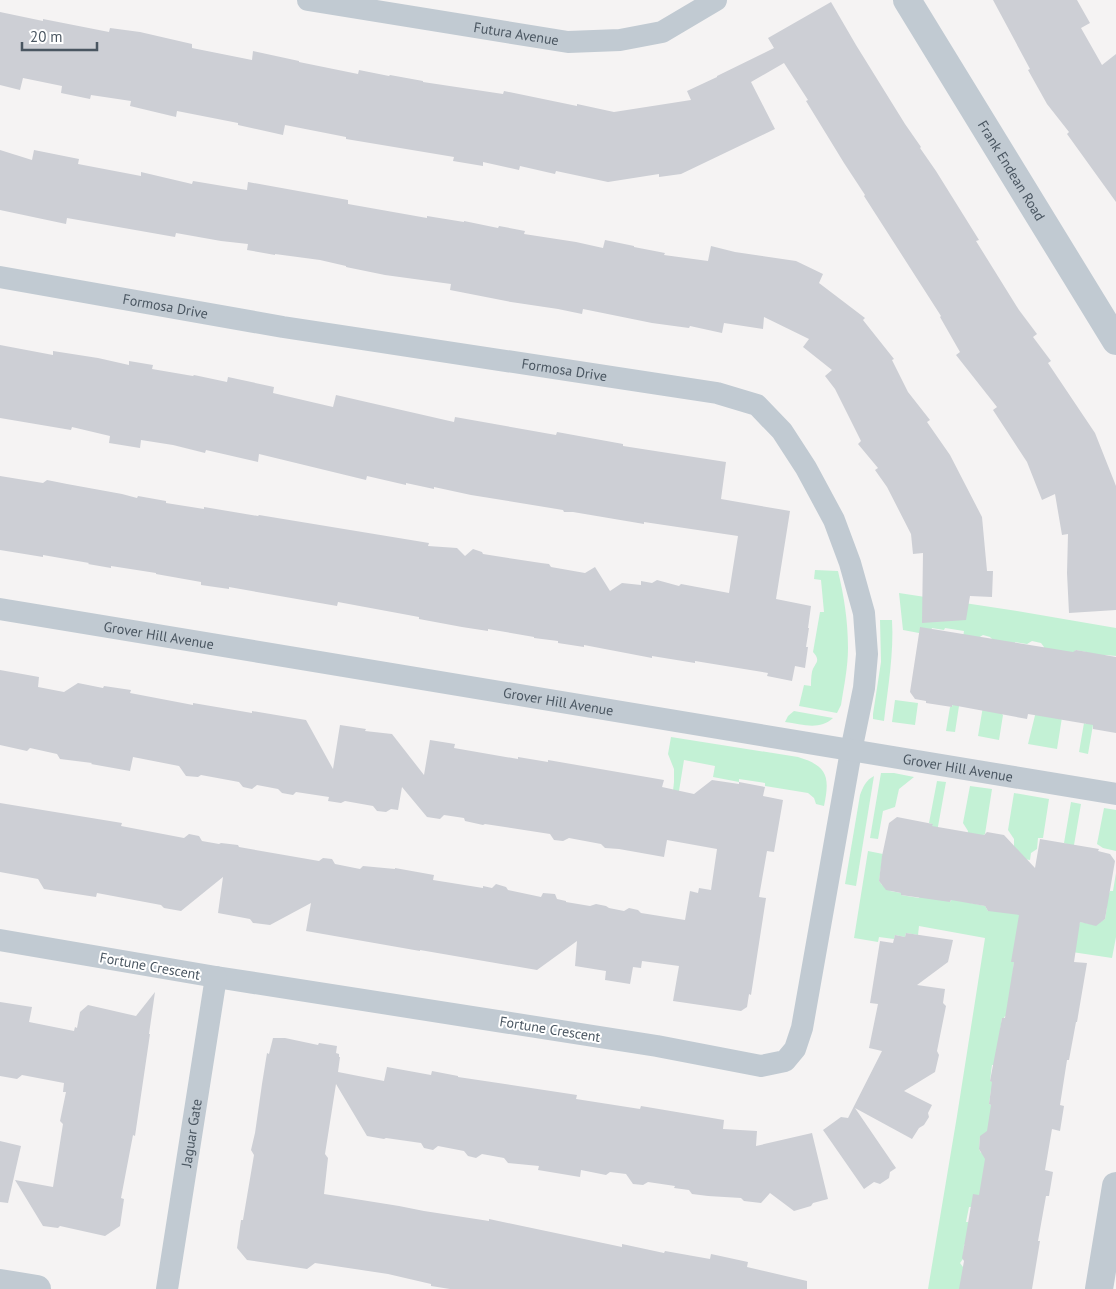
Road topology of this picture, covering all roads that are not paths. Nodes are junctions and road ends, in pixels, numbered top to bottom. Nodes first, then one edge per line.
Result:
1 (308, 0) edge
2 (716, 0) edge
3 (907, 0) edge
4 (0, 276) edge
5 (1116, 341) edge
6 (0, 609) edge
7 (851, 751) junction
8 (1116, 794) edge
9 (0, 940) edge
10 (216, 977) junction
11 (1116, 1186) edge
12 (0, 1283) edge
13 (37, 1289) edge
14 (168, 1289) edge
15 (1099, 1289) edge

1 - 2 street, Futura Avenue
3 - 5 street, Frank Endean Road
4 - 7 street, Formosa Drive
6 - 7 street, Grover Hill Avenue
7 - 8 street, Grover Hill Avenue
7 - 10 street, Fortune Crescent
9 - 10 street, Fortune Crescent
10 - 14 street, Jaguar Gate
11 - 15 street
12 - 13 street

